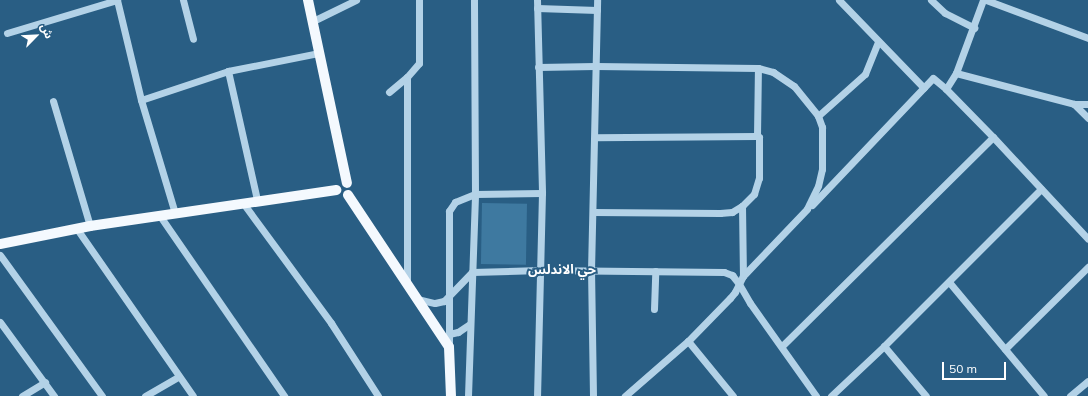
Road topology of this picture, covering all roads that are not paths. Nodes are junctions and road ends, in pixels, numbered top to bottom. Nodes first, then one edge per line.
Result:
1 (117, 0) edge
2 (183, 0) edge
3 (308, 0) edge
4 (356, 0) edge
5 (419, 0) edge
6 (474, 0) edge
7 (537, 0) edge
8 (598, 0) edge
9 (839, 0) edge
10 (931, 0) edge
11 (984, 0) edge
12 (537, 8) junction
13 (597, 10) junction
14 (313, 21) junction
15 (974, 28) junction
16 (7, 33) dead end
17 (1088, 38) edge
18 (193, 39) dead end
19 (878, 41) junction
20 (319, 53) junction
21 (595, 66) junction
22 (538, 67) junction
23 (758, 68) junction
24 (228, 72) junction
25 (956, 73) junction
26 (407, 77) junction
27 (924, 88) junction
28 (946, 89) junction
29 (389, 92) dead end
30 (140, 100) junction
31 (53, 101) dead end
32 (1074, 104) junction
33 (1088, 104) edge
34 (818, 116) junction
35 (1088, 118) edge
36 (757, 136) junction
37 (595, 137) junction
38 (993, 137) junction
39 (347, 182) junction
40 (1041, 189) junction
41 (336, 190) junction
42 (542, 193) junction
43 (475, 194) junction
44 (348, 195) junction
45 (258, 200) junction
46 (243, 203) junction
47 (742, 206) junction
48 (807, 209) junction
49 (593, 212) junction
50 (175, 213) junction
51 (160, 216) junction
52 (90, 226) junction
53 (77, 228) junction
54 (1088, 239) edge
55 (0, 244) edge
56 (0, 256) edge
57 (1088, 267) edge
58 (540, 270) junction
59 (591, 271) junction
60 (655, 271) junction
61 (472, 272) junction
62 (743, 276) junction
63 (949, 282) junction
64 (407, 284) junction
65 (739, 284) junction
66 (449, 297) junction
67 (417, 299) junction
68 (654, 309) dead end
69 (0, 322) edge
70 (470, 324) junction
71 (449, 334) junction
72 (688, 341) junction
73 (782, 346) junction
74 (884, 346) junction
75 (449, 347) junction
76 (1005, 349) junction
77 (179, 376) junction
78 (1088, 381) edge
79 (45, 382) junction
80 (731, 393) edge
81 (22, 396) edge
82 (54, 396) edge
83 (102, 396) edge
84 (145, 396) edge
85 (193, 396) edge
86 (284, 396) edge
87 (378, 396) edge
88 (451, 396) edge
89 (468, 396) edge
90 (537, 396) edge
91 (592, 396) edge
92 (624, 396) edge
93 (723, 396) edge
94 (816, 396) edge
95 (832, 396) edge
96 (926, 396) edge
97 (1044, 396) edge
98 (1070, 396) edge

1 - 16 street
1 - 30 street
2 - 18 street
3 - 14 main road
4 - 14 street
5 - 26 street
6 - 43 street
7 - 12 street
8 - 13 street
9 - 19 street
10 - 15 street
11 - 15 street
11 - 17 street
12 - 13 street
12 - 22 street
13 - 21 street
14 - 20 main road
15 - 25 street
19 - 27 street
19 - 34 street
20 - 24 street
20 - 39 main road
21 - 22 street
21 - 23 street
21 - 37 street
22 - 42 street
23 - 34 street
23 - 36 street
24 - 30 street
24 - 45 street
25 - 28 street
25 - 32 street
26 - 29 street
26 - 64 street
27 - 28 street
27 - 48 street
28 - 38 street
30 - 50 street
31 - 52 street
32 - 33 street
32 - 35 street
34 - 48 street
36 - 37 street
36 - 47 street
37 - 49 street
38 - 40 street
38 - 73 street
39 - 41 main road
39 - 44 main road
40 - 54 street
40 - 63 street
41 - 44 main road
41 - 45 main road
42 - 43 street
42 - 58 street
43 - 61 street
43 - 66 street
44 - 64 main road
45 - 46 main road
46 - 50 main road
46 - 87 street
47 - 49 street
47 - 62 street
48 - 62 street
49 - 59 street
50 - 51 main road
51 - 52 main road
51 - 86 street
52 - 53 main road
53 - 55 main road
53 - 77 street
56 - 83 street
57 - 76 street
58 - 59 street
58 - 61 street
58 - 90 street
59 - 60 street
59 - 91 street
60 - 65 street
60 - 68 street
61 - 66 street
61 - 70 street
62 - 65 street
63 - 74 street
63 - 76 street
64 - 67 main road
65 - 72 street
65 - 73 street
66 - 67 street
66 - 71 street
67 - 75 main road
69 - 79 street
70 - 71 street
70 - 89 street
71 - 75 street
72 - 80 street
72 - 92 street
73 - 94 street
74 - 95 street
74 - 96 street
75 - 88 main road
76 - 97 street
77 - 84 street
77 - 85 street
78 - 98 street
79 - 81 street
79 - 82 street
80 - 93 street

